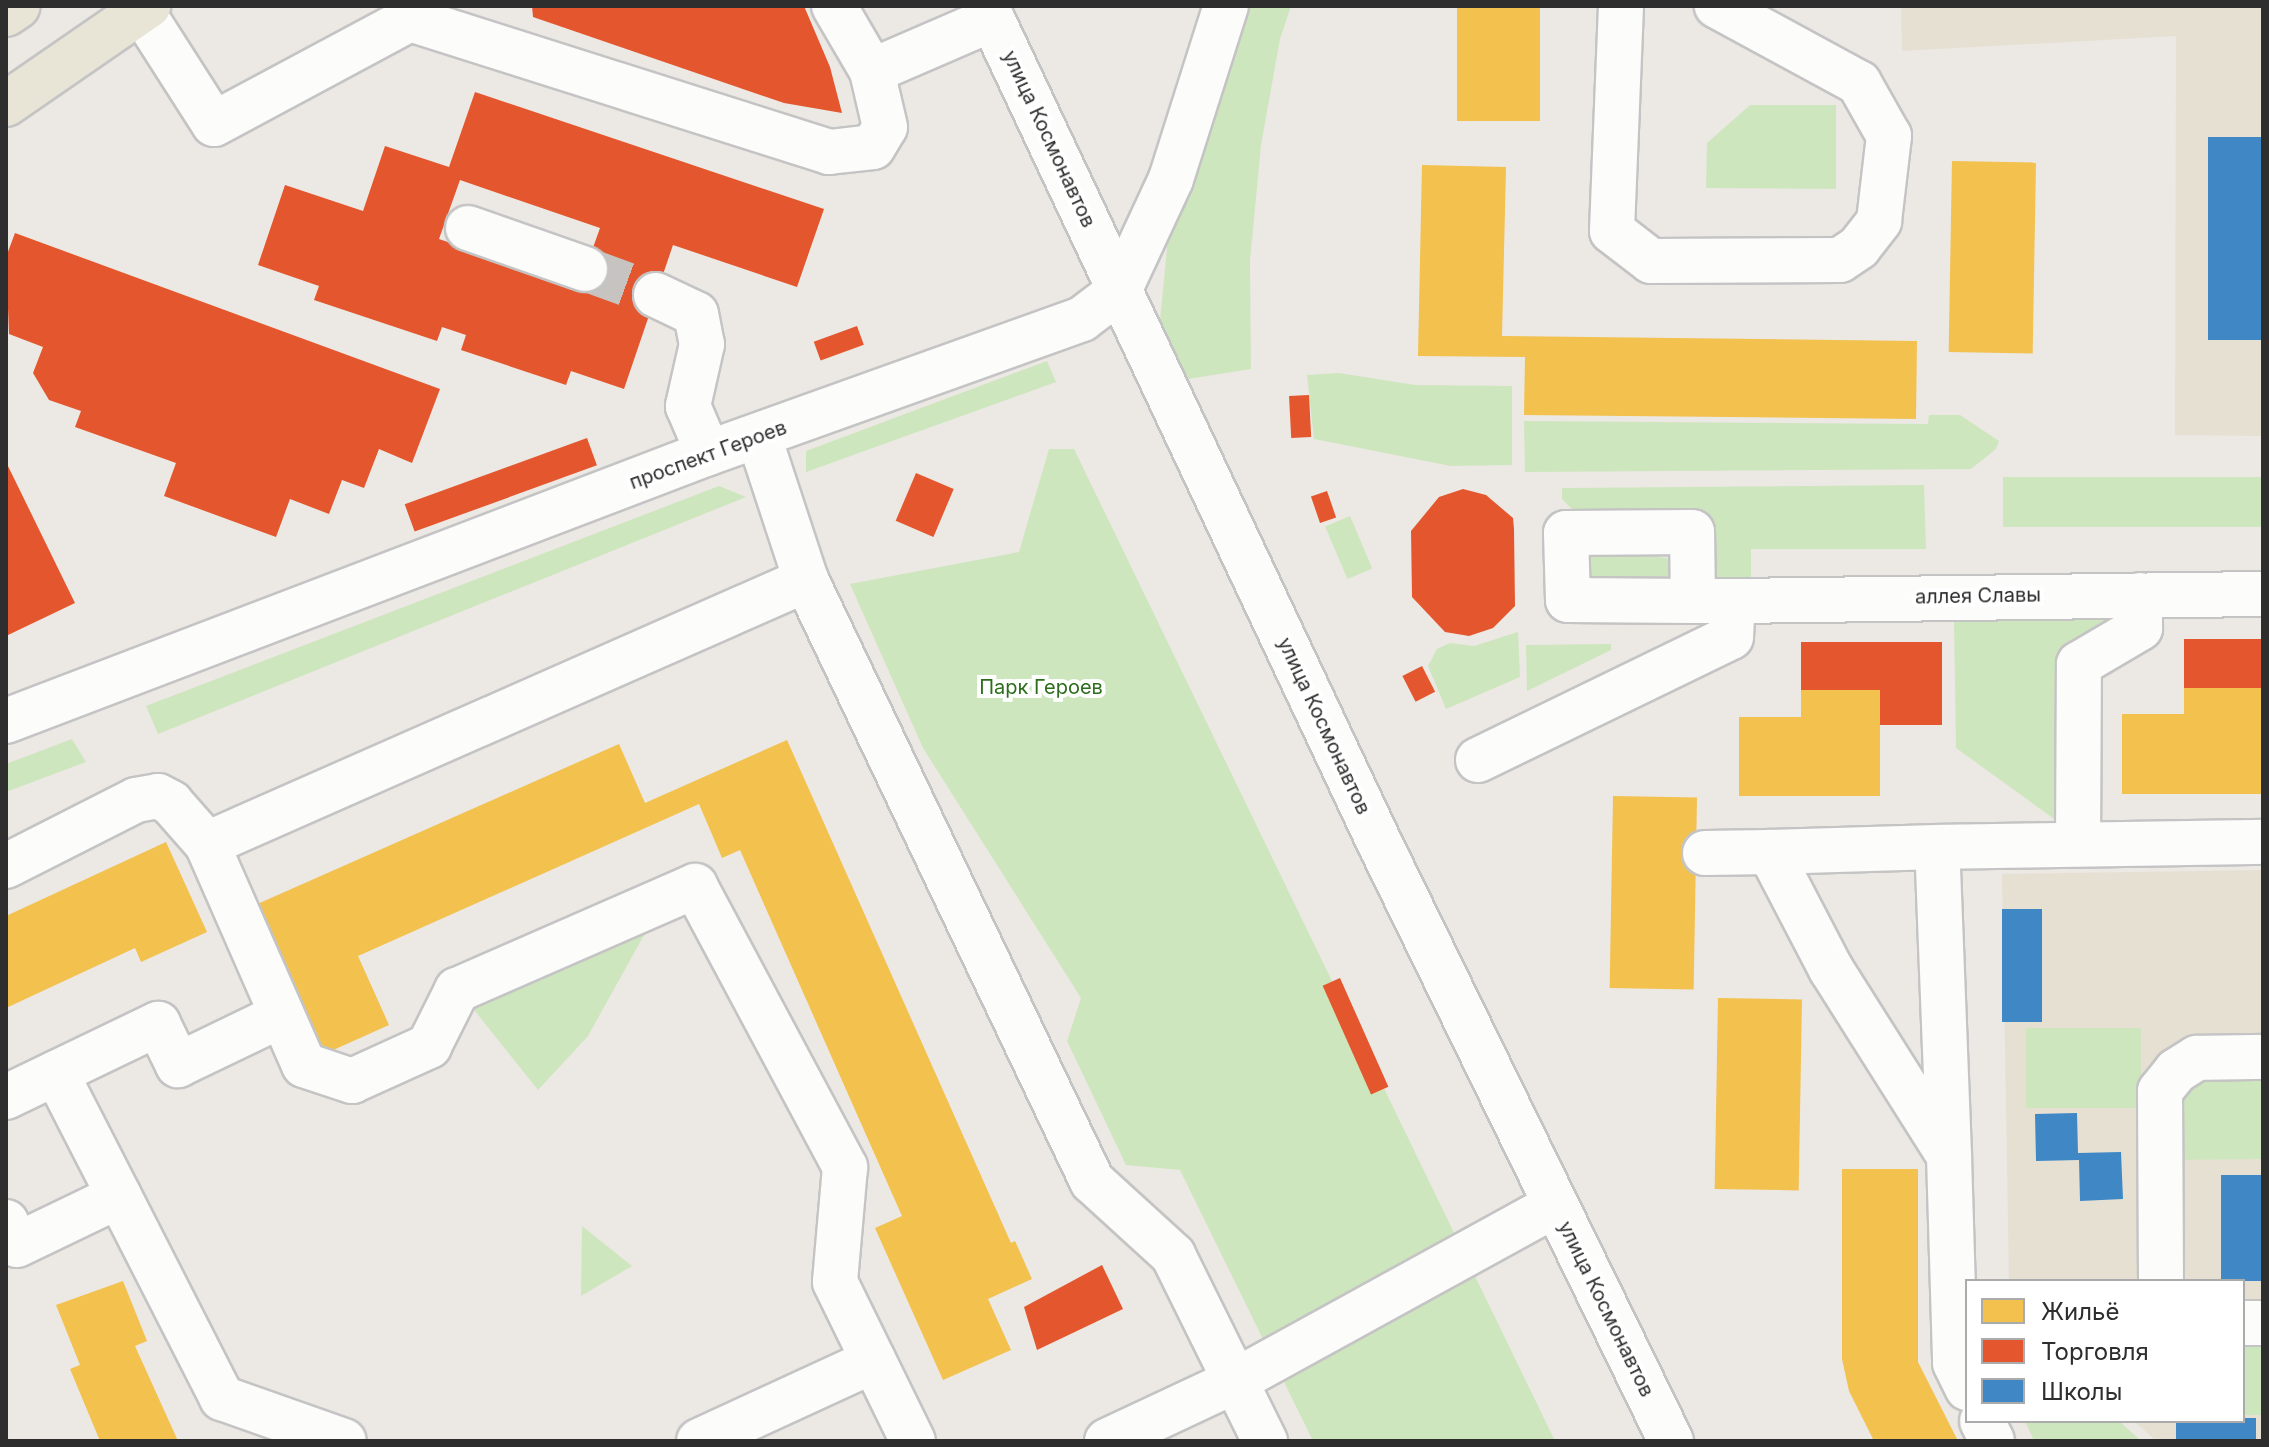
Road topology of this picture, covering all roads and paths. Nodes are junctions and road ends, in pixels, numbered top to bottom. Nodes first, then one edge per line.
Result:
1 (18, 6) edge
2 (834, 6) edge
3 (1226, 6) edge
4 (1621, 6) edge
5 (145, 8) edge
6 (414, 12) edge
7 (989, 12) edge
8 (1742, 13) edge
9 (6, 14) edge
10 (872, 71) junction
11 (6, 104) edge
12 (468, 228) dead end
13 (585, 269) tunnel mouth
14 (1119, 291) junction
15 (656, 295) tunnel mouth
16 (759, 437) junction
17 (708, 453) junction
18 (806, 580) junction
19 (2263, 594) edge
20 (2140, 595) junction
21 (6, 721) edge
22 (1478, 760) dead end
23 (2263, 842) edge
24 (207, 844) junction
25 (2078, 844) junction
26 (1937, 847) junction
27 (1770, 852) junction
28 (1705, 853) dead end
29 (6, 866) edge
30 (282, 1015) junction
31 (2263, 1057) edge
32 (56, 1073) junction
33 (6, 1097) edge
34 (1949, 1156) junction
35 (119, 1196) junction
36 (1555, 1205) junction
37 (6, 1222) edge
38 (2161, 1279) edge
39 (873, 1361) junction
40 (1235, 1381) junction
41 (1965, 1384) edge
42 (1983, 1423) edge
43 (344, 1441) edge
44 (699, 1441) edge
45 (913, 1441) edge
46 (1107, 1441) edge
47 (1265, 1441) edge
48 (1671, 1441) edge
49 (1992, 1441) edge

1 - 9 main road
2 - 10 street
3 - 14 street, проспект Героев
4 - 8 street
5 - 6 street
5 - 11 main road
6 - 10 street
7 - 10 street
7 - 14 street, улица Космонавтов
12 - 13 street
14 - 16 street, проспект Героев
14 - 36 street, улица Космонавтов
15 - 17 street
16 - 17 street, проспект Героев
16 - 18 street
17 - 21 street, проспект Героев
18 - 24 street
18 - 40 street
19 - 20 street, аллея Славы
20 - 22 street, аллея Славы
20 - 25 street
23 - 25 street
24 - 29 street
24 - 30 street
25 - 26 street
26 - 27 street
26 - 34 street
27 - 28 street
27 - 34 street
30 - 32 street
30 - 39 street
31 - 38 street
32 - 33 street
32 - 35 street
34 - 41 street
35 - 37 street
35 - 43 street
36 - 40 street
36 - 48 street, улица Космонавтов
39 - 44 street
39 - 45 street
40 - 46 street
40 - 47 street
42 - 49 street

